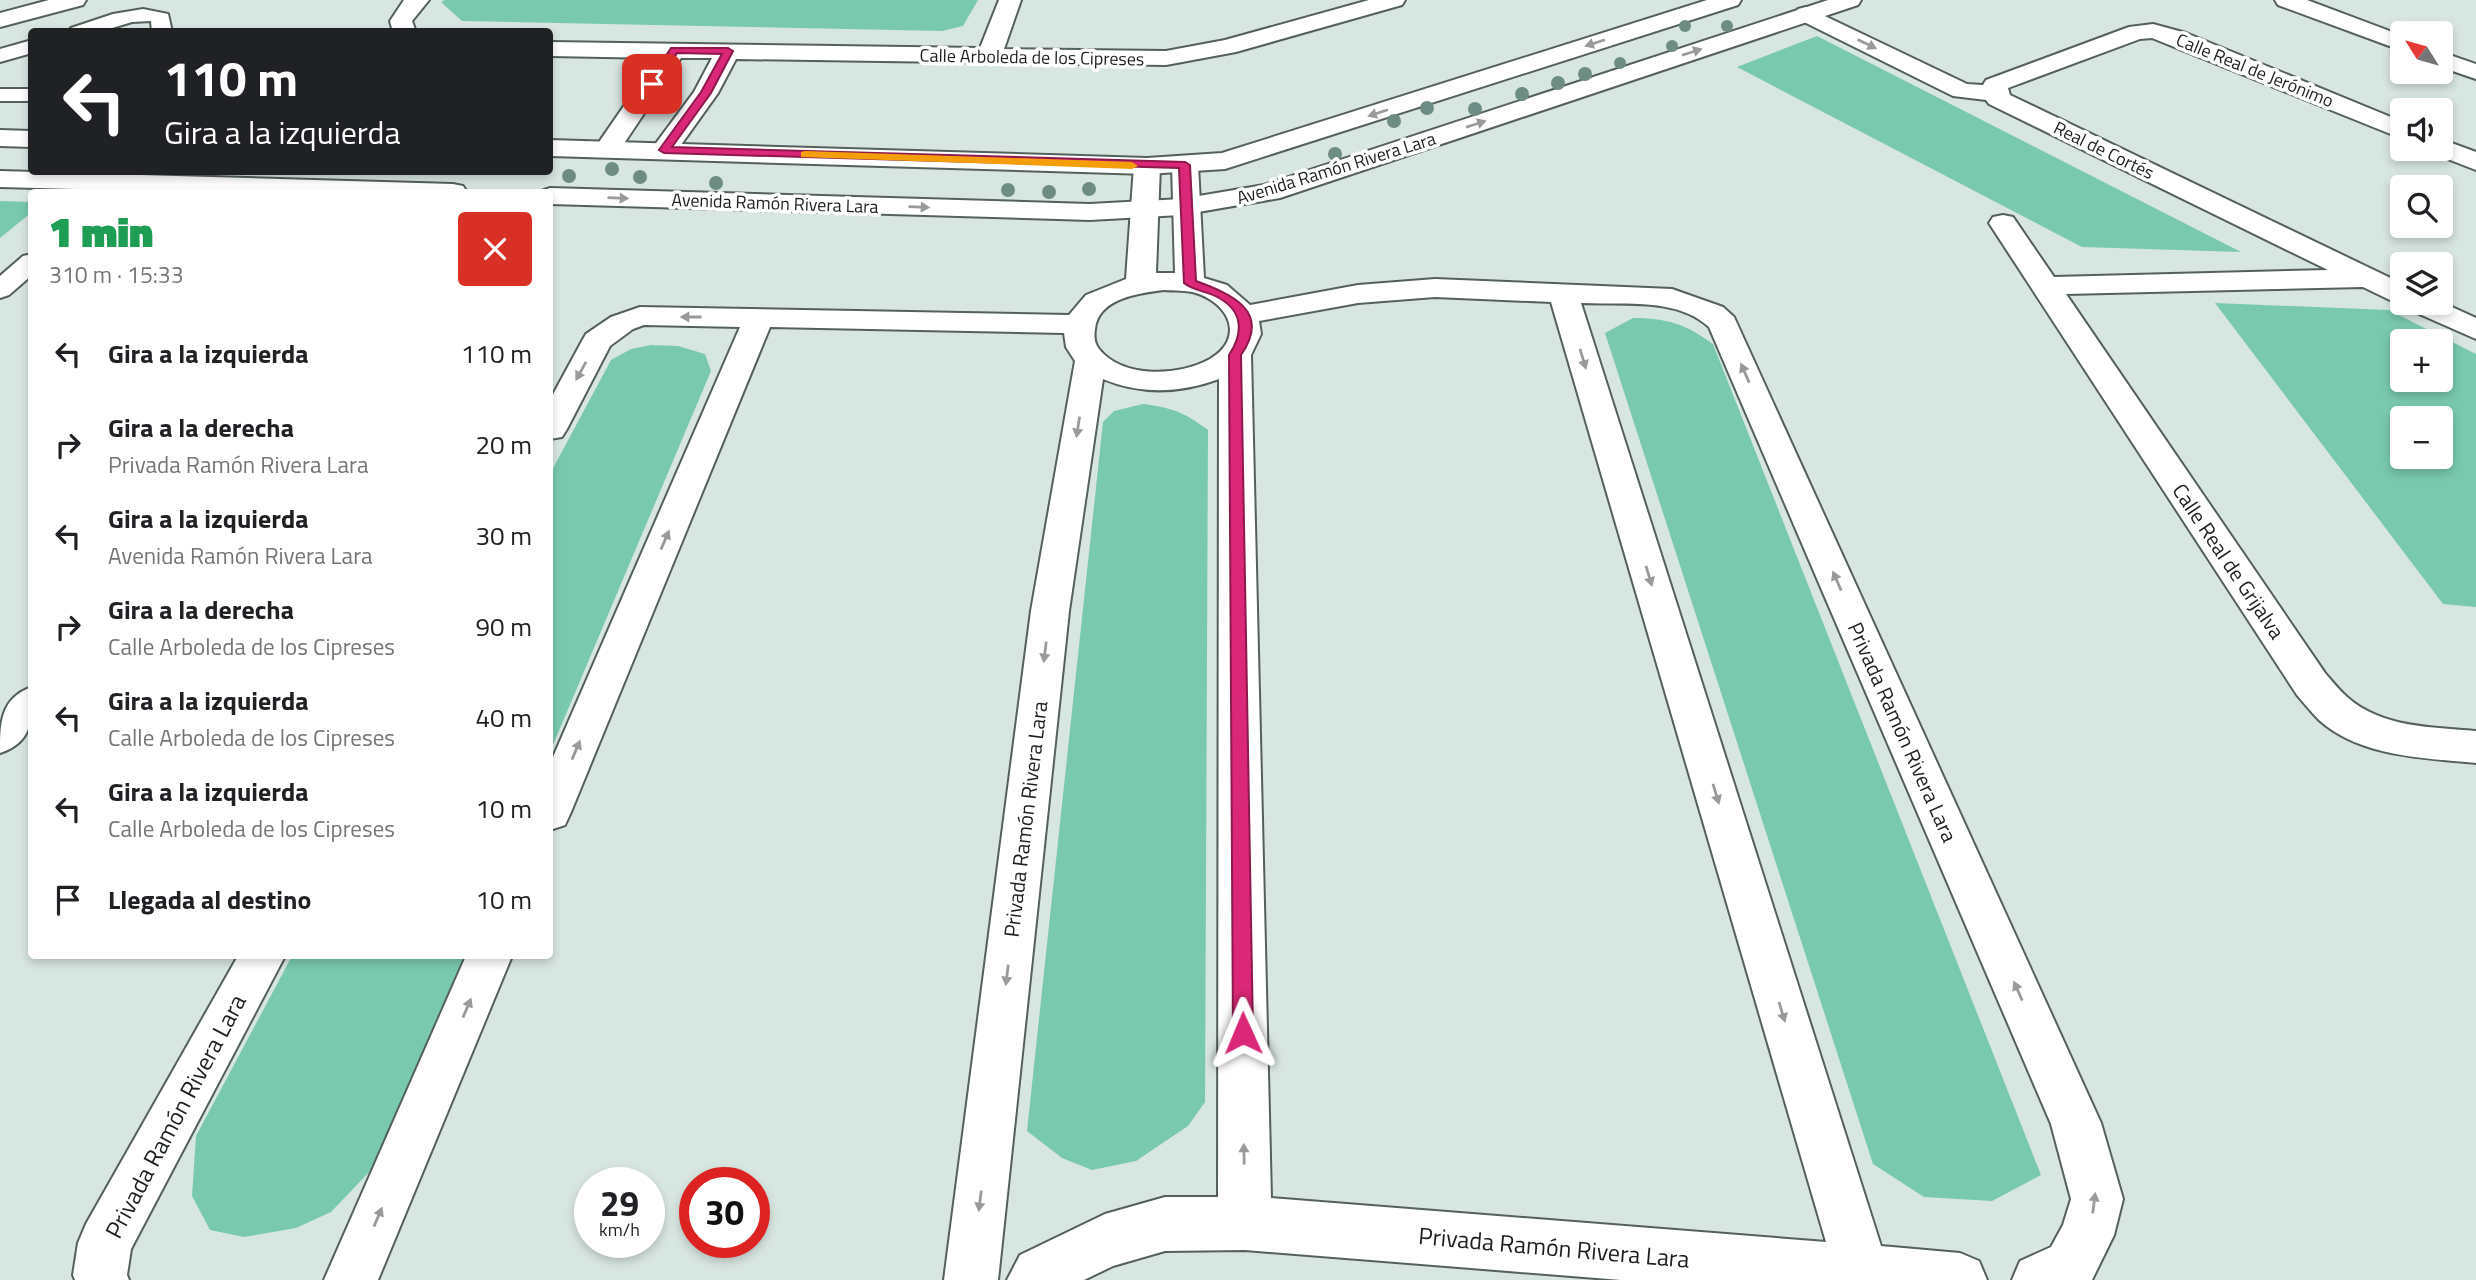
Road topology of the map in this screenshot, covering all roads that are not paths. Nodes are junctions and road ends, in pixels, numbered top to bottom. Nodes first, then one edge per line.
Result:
1 (26, 0) edge
2 (75, 0) edge
3 (418, 0) edge
4 (1010, 0) edge
5 (1394, 0) edge
6 (1730, 0) edge
7 (2286, 0) edge
8 (1842, 3) edge
9 (0, 7) edge
10 (1331, 9) edge
11 (1806, 14) junction
12 (0, 20) edge
13 (92, 28) edge
14 (162, 28) edge
15 (404, 28) edge
16 (2390, 39) edge
17 (28, 47) edge
18 (553, 49) edge
19 (674, 50) junction
20 (728, 51) junction
21 (0, 56) edge
22 (989, 57) junction
23 (2454, 64) edge
24 (2476, 72) edge
25 (1996, 89) junction
26 (2390, 126) edge
27 (0, 138) edge
28 (28, 139) edge
29 (553, 148) edge
30 (608, 148) junction
31 (664, 150) junction
32 (2453, 152) edge
33 (2476, 162) edge
34 (1185, 165) junction
35 (1147, 166) junction
36 (124, 177) edge
37 (0, 179) edge
38 (387, 189) edge
39 (553, 195) edge
40 (1185, 208) junction
41 (1146, 212) junction
42 (2003, 223) dead end
43 (28, 265) edge
44 (2368, 278) junction
45 (1190, 283) junction
46 (1140, 284) junction
47 (2044, 286) junction
48 (2390, 289) edge
49 (0, 290) edge
50 (1563, 293) junction
51 (2444, 315) edge
52 (759, 317) junction
53 (2476, 330) edge
54 (1239, 335) junction
55 (1086, 342) junction
56 (553, 423) edge
57 (28, 705) edge
58 (0, 739) edge
59 (2476, 747) edge
60 (553, 805) edge
61 (260, 959) edge
62 (488, 959) edge
63 (1245, 1223) junction
64 (1862, 1272) junction
65 (102, 1280) edge
66 (351, 1280) edge
67 (971, 1280) edge
68 (1034, 1280) edge
69 (1960, 1280) edge
70 (2039, 1280) edge

1 - 9 street
2 - 12 street
3 - 15 street
4 - 22 street
5 - 10 street, Calle Arboleda de los Cipreses
6 -> 34 street, Avenida Ramón Rivera Lara
7 - 16 street
8 - 11 street, Avenida Ramón Rivera Lara
8 - 25 street, Real de Cortés
10 - 22 street, Calle Arboleda de los Cipreses
11 -> 25 street
40 -> 11 street, Avenida Ramón Rivera Lara
13 - 14 lane
17 - 21 lane
18 - 19 street, Calle Arboleda de los Cipreses
19 - 20 street, Calle Arboleda de los Cipreses
19 - 30 street
20 - 22 street, Calle Arboleda de los Cipreses
20 - 31 street
23 - 24 street
25 - 26 street, Calle Real de Jerónimo
25 - 44 street, Real de Cortés
27 - 28 street
29 - 30 street, Avenida Ramón Rivera Lara
30 - 31 street, Avenida Ramón Rivera Lara
31 - 35 street, Avenida Ramón Rivera Lara
32 - 33 street
34 - 35 street, Avenida Ramón Rivera Lara
34 - 40 street
35 - 41 street
36 - 37 street
36 - 38 street
39 -> 41 street, Avenida Ramón Rivera Lara
40 - 41 street, Avenida Ramón Rivera Lara
40 - 45 street
41 - 46 street
42 - 47 street, Calle Real de Grijalva
43 - 49 lane
44 - 47 street
44 - 48 street, Real de Cortés
45 - 46 street
45 - 54 street
46 - 55 street
47 - 59 street, Calle Real de Grijalva
50 - 54 street, Privada Ramón Rivera Lara
50 -> 64 street
70 -> 50 street, Privada Ramón Rivera Lara
51 - 53 street
52 - 55 street
52 -> 56 street
60 -> 52 street
54 - 55 street
63 -> 54 street
55 -> 67 street, Privada Ramón Rivera Lara
57 - 58 lane
61 - 65 street, Privada Ramón Rivera Lara
66 -> 62 street
63 - 64 street, Privada Ramón Rivera Lara
63 - 68 street, Privada Ramón Rivera Lara
64 - 69 street, Privada Ramón Rivera Lara

